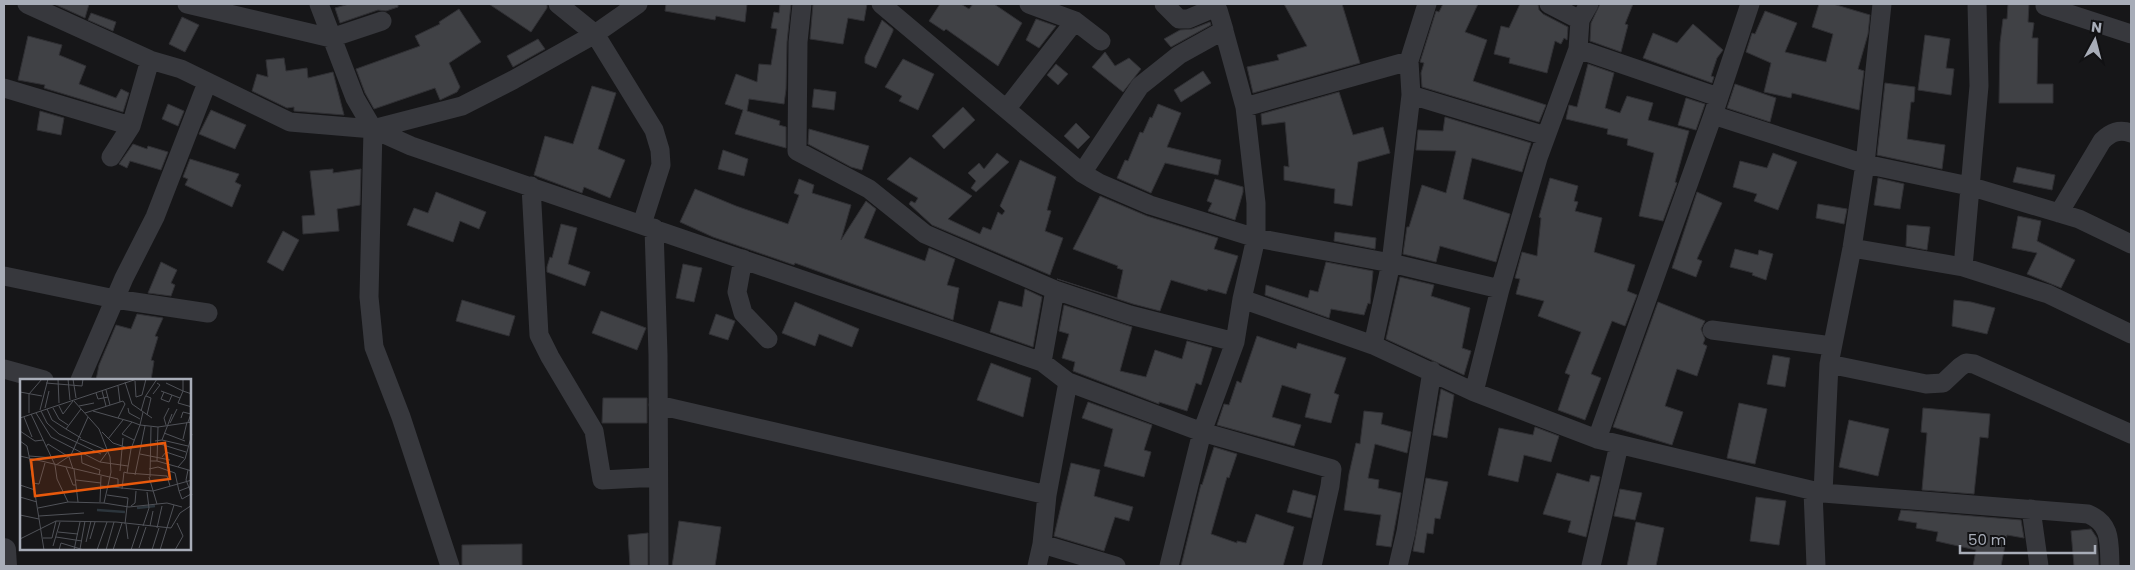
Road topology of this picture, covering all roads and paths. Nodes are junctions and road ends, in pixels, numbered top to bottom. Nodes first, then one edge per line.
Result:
1 (27, 4) edge
2 (187, 4) edge
3 (319, 4) edge
4 (558, 4) edge
5 (638, 4) edge
6 (802, 4) edge
7 (882, 4) edge
8 (1029, 4) edge
9 (1164, 4) edge
10 (1427, 4) edge
11 (1549, 4) edge
12 (1750, 4) edge
13 (1882, 4) edge
14 (1977, 4) edge
15 (1222, 6) edge
16 (2045, 6) dead end
17 (1585, 12) edge
18 (382, 21) dead end
19 (1075, 21) junction
20 (1224, 30) junction
21 (595, 34) junction
22 (2131, 34) edge
23 (331, 38) junction
24 (1100, 41) dead end
25 (1578, 49) junction
26 (150, 60) junction
27 (1409, 61) junction
28 (207, 82) junction
29 (4, 88) edge
30 (1411, 95) junction
31 (1718, 97) junction
32 (1244, 107) junction
33 (1008, 108) junction
34 (1712, 115) junction
35 (131, 126) junction
36 (373, 129) junction
37 (2131, 134) edge
38 (1546, 136) junction
39 (112, 156) dead end
40 (1865, 164) junction
41 (1082, 173) junction
42 (531, 186) junction
43 (1969, 186) junction
44 (2059, 213) junction
45 (648, 226) junction
46 (1256, 238) junction
47 (2131, 244) edge
48 (1852, 248) junction
49 (743, 259) junction
50 (1391, 263) junction
51 (1963, 267) junction
52 (4, 276) edge
53 (1500, 289) junction
54 (1055, 290) junction
55 (115, 299) junction
56 (1242, 299) junction
57 (208, 313) dead end
58 (1712, 330) dead end
59 (2131, 334) edge
60 (768, 339) dead end
61 (1235, 342) junction
62 (1373, 345) junction
63 (1830, 355) junction
64 (1042, 362) junction
65 (4, 369) edge
66 (1432, 371) junction
67 (40, 379) edge
68 (80, 379) edge
69 (1068, 382) junction
70 (1474, 392) junction
71 (658, 405) junction
72 (1202, 432) junction
73 (2131, 434) edge
74 (1597, 439) junction
75 (1619, 445) junction
76 (658, 477) junction
77 (1818, 492) junction
78 (1047, 495) junction
79 (2031, 509) junction
80 (1042, 544) junction
81 (4, 550) edge
82 (5, 566) edge
83 (450, 566) edge
84 (659, 566) edge
85 (1037, 566) edge
86 (1116, 566) edge
87 (1169, 566) edge
88 (1312, 566) edge
89 (1398, 566) edge
90 (1590, 566) edge
91 (1816, 566) edge
92 (2039, 566) edge
93 (2110, 566) edge

1 - 26 street
2 - 23 street
3 - 23 street
4 - 21 street
5 - 21 street
6 - 54 street
7 - 33 street
8 - 19 street
9 - 15 street
10 - 27 street
11 - 17 street
12 - 31 street
13 - 40 street
14 - 43 street
15 - 20 street
16 - 22 street
17 - 25 street
18 - 23 street
19 - 24 street
19 - 33 street
20 - 32 street
20 - 41 street
21 - 36 street
21 - 45 street
23 - 36 street
25 - 31 street
25 - 38 street
26 - 28 street
26 - 35 street
27 - 30 street
27 - 32 street
28 - 36 street
28 - 55 street
29 - 35 street
30 - 38 street
30 - 50 street
31 - 34 street
32 - 46 street
33 - 41 street
34 - 40 street
34 - 74 street
35 - 39 street
36 - 42 street
36 - 83 street
37 - 44 street
38 - 53 street
40 - 43 street
40 - 48 street
41 - 46 street
42 - 45 street
42 - 76 street
43 - 44 street
43 - 51 street
44 - 47 street
45 - 49 street
45 - 71 street
46 - 50 street
46 - 56 street
48 - 51 street
48 - 63 street
49 - 60 street
49 - 64 street
50 - 53 street
50 - 62 street
51 - 59 street
52 - 55 street
53 - 70 street
54 - 61 street
54 - 64 street
55 - 57 street
55 - 68 street
56 - 61 street
56 - 62 street
58 - 63 street
61 - 72 street
62 - 66 street
63 - 73 street
63 - 77 street
64 - 69 street
65 - 67 street
66 - 70 street
66 - 89 street
69 - 72 street
69 - 78 street
70 - 74 street
71 - 76 street
71 - 78 street
72 - 87 street
72 - 88 street
74 - 75 street
75 - 77 street
75 - 90 street
76 - 84 street
77 - 79 street
77 - 91 street
78 - 80 street
79 - 92 street
79 - 93 street
80 - 85 street
80 - 86 street
81 - 82 street

